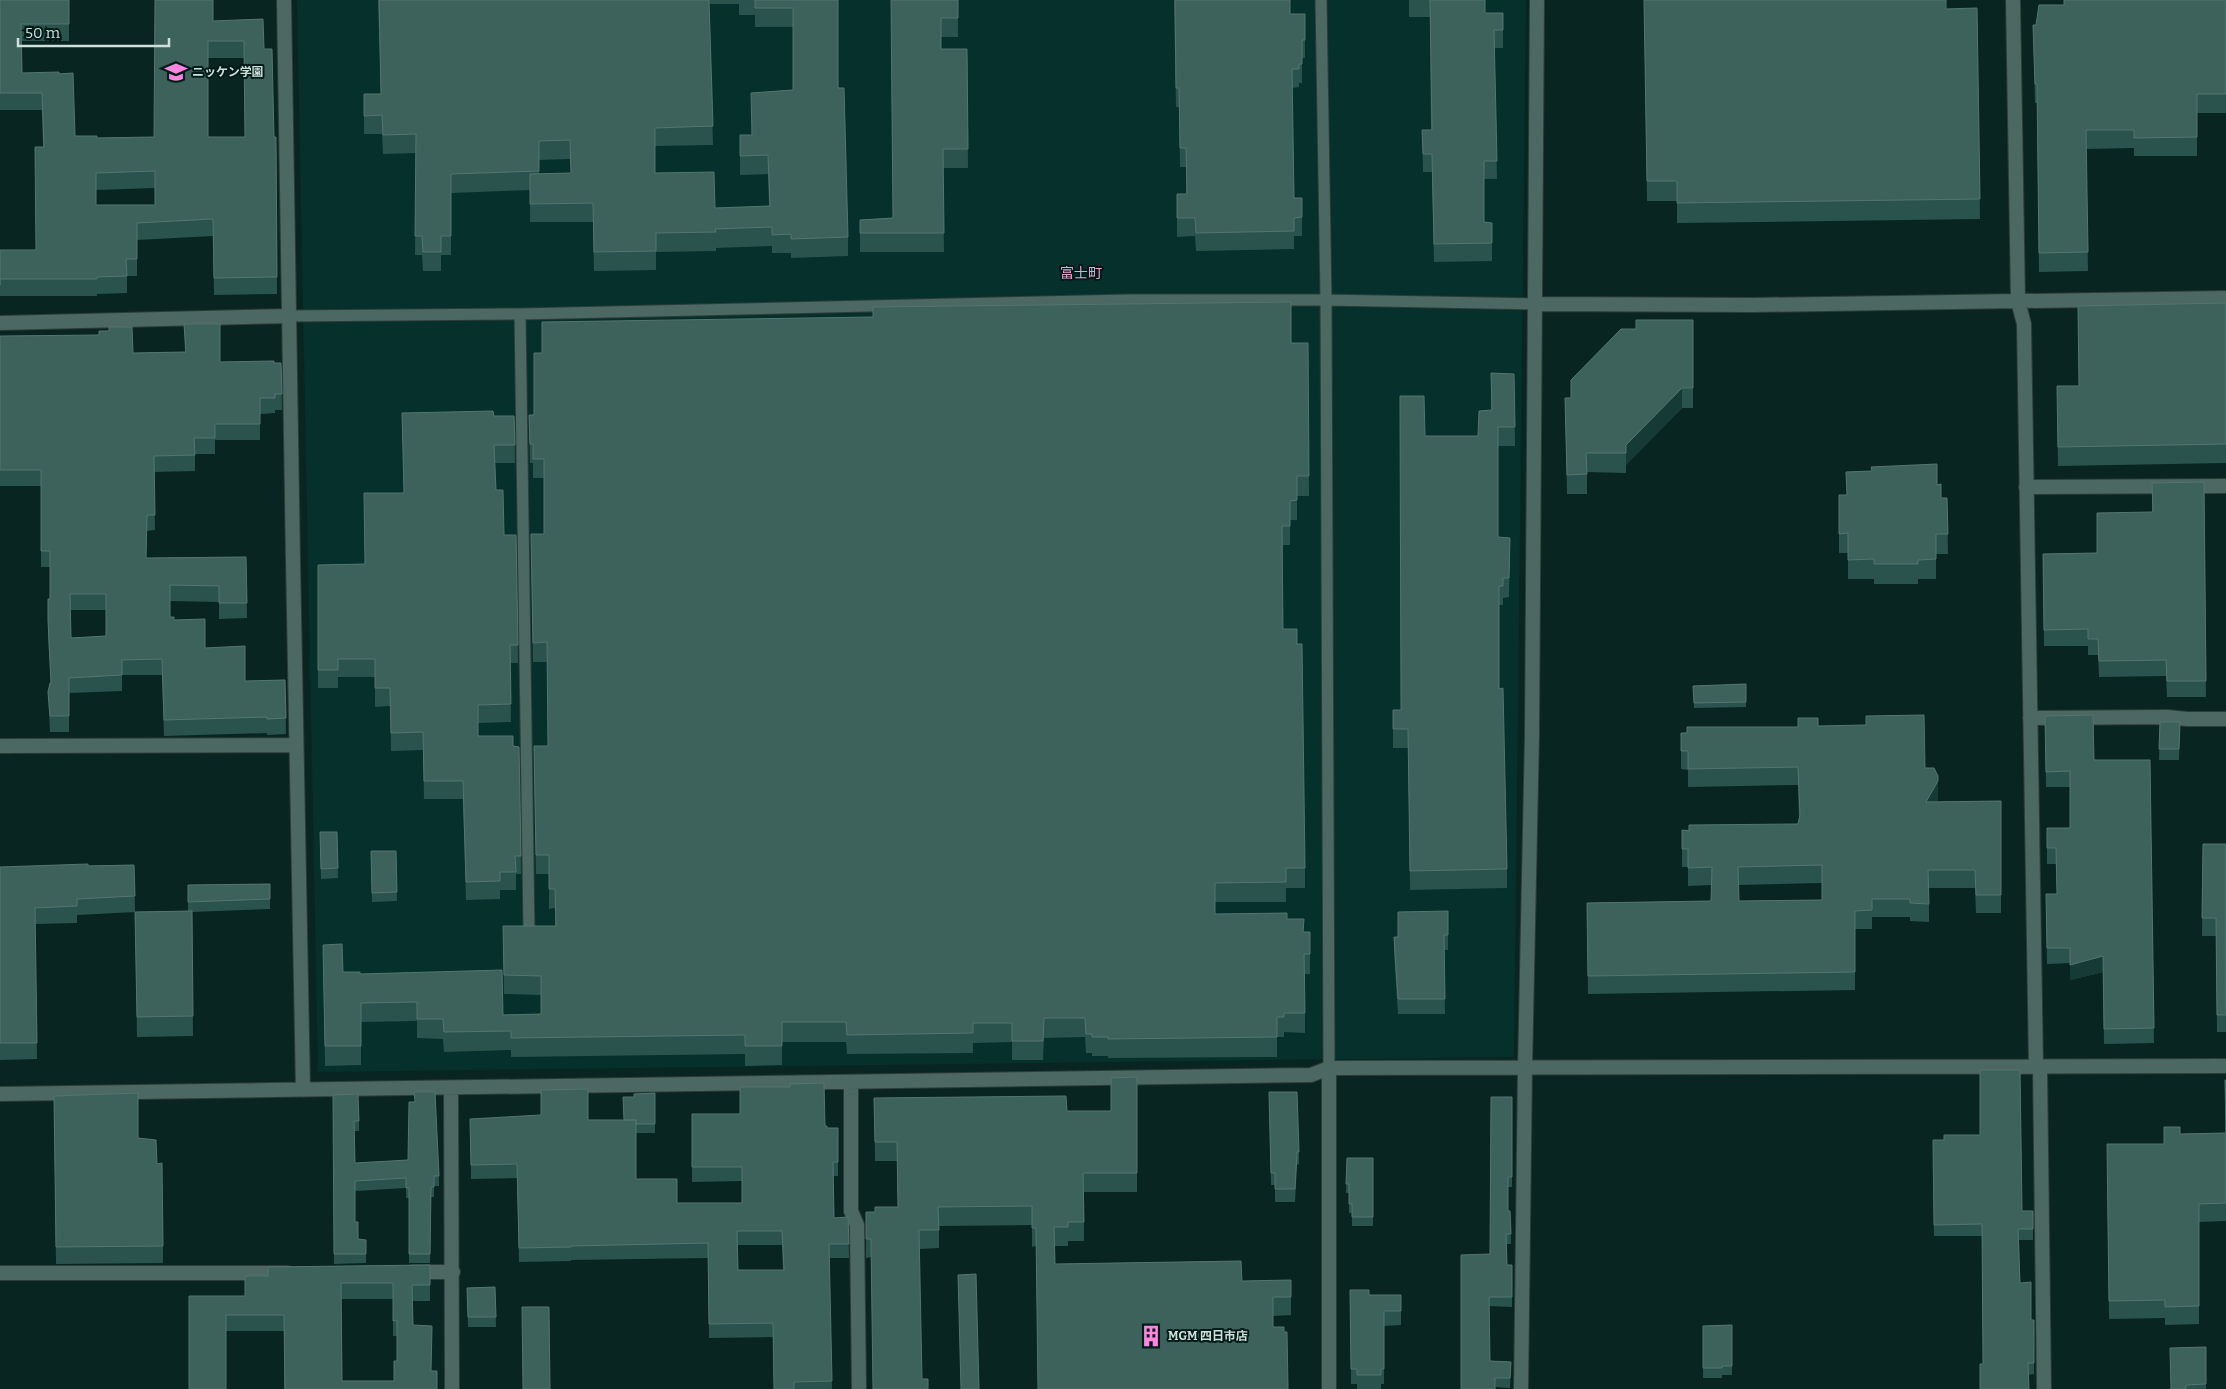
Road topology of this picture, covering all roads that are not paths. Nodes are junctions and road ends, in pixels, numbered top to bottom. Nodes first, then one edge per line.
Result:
1 (284, 0) edge
2 (1322, 0) edge
3 (1538, 0) edge
4 (2014, 0) edge
5 (2226, 298) edge
6 (1326, 300) junction
7 (2018, 301) junction
8 (1534, 304) junction
9 (520, 314) junction
10 (290, 316) junction
11 (0, 323) edge
12 (2226, 486) edge
13 (2026, 487) junction
14 (2030, 718) junction
15 (2226, 719) edge
16 (295, 744) junction
17 (0, 746) edge
18 (529, 932) edge
19 (2226, 1066) edge
20 (2038, 1067) junction
21 (1329, 1068) junction
22 (1525, 1068) junction
23 (851, 1083) junction
24 (451, 1088) junction
25 (303, 1090) junction
26 (0, 1094) edge
27 (305, 1272) edge
28 (403, 1272) edge
29 (453, 1272) junction
30 (0, 1273) edge
31 (452, 1389) edge
32 (860, 1389) edge
33 (1329, 1389) edge
34 (1522, 1389) edge
35 (2044, 1389) edge

1 - 10 street
2 - 6 lane
3 - 8 street
4 - 7 street
5 - 7 street
6 - 8 lane
6 - 9 lane
6 - 21 lane
7 - 8 street
7 - 13 street
8 - 22 street
9 - 10 lane
9 - 18 lane
10 - 11 street
10 - 16 street
12 - 13 street
13 - 14 street
14 - 15 street
14 - 20 street
16 - 17 street
16 - 25 street
19 - 20 street
20 - 22 street
20 - 35 street
21 - 22 street
21 - 23 street
21 - 33 street
22 - 34 street
23 - 24 street
23 - 32 street
24 - 25 street
24 - 29 street
25 - 26 street
27 - 30 street
28 - 29 street
29 - 31 street

